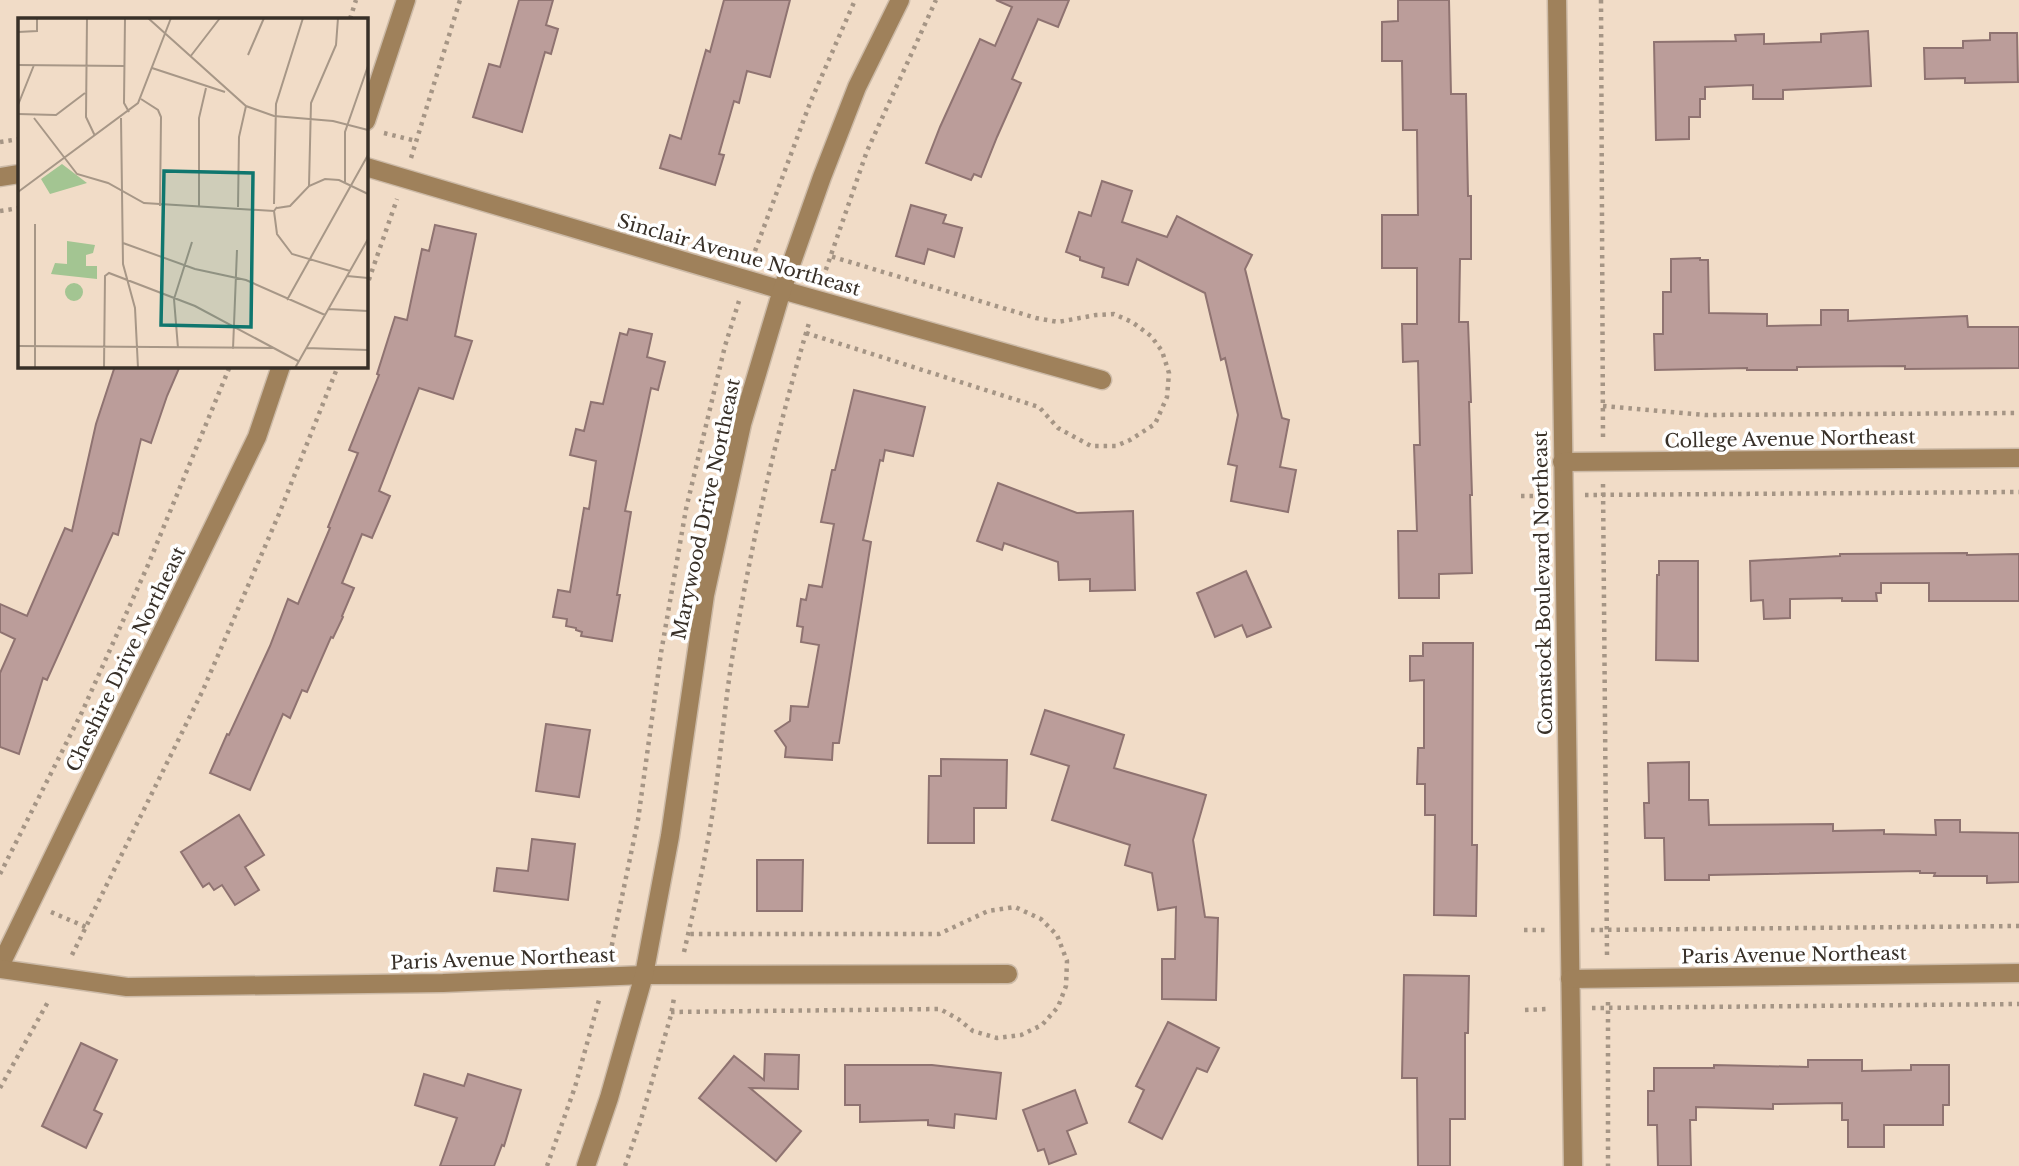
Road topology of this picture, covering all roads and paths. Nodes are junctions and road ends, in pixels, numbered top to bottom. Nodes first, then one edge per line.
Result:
1 (356, 0) edge
2 (405, 0) edge
3 (460, 0) edge
4 (900, 0) edge
5 (936, 0) edge
6 (1557, 0) edge
7 (1601, 0) edge
8 (350, 18) edge
9 (372, 126) edge
10 (18, 139) edge
11 (416, 141) junction
12 (0, 142) edge
13 (368, 168) edge
14 (18, 174) edge
15 (0, 177) edge
16 (404, 178) junction
17 (18, 208) edge
18 (0, 211) edge
19 (368, 282) edge
20 (782, 290) junction
21 (816, 299) junction
22 (229, 368) edge
23 (280, 368) edge
24 (337, 368) edge
25 (1102, 380) dead end
26 (1603, 406) junction
27 (2019, 413) edge
28 (2019, 458) edge
29 (1562, 462) junction
30 (1603, 462) junction
31 (2019, 492) edge
32 (1603, 495) junction
33 (1521, 496) dead end
34 (1563, 496) junction
35 (0, 874) edge
36 (2019, 926) edge
37 (1524, 929) dead end
38 (1569, 930) junction
39 (1606, 930) junction
40 (0, 968) edge
41 (2019, 973) edge
42 (1008, 974) dead end
43 (644, 975) junction
44 (679, 975) junction
45 (61, 978) junction
46 (1570, 979) junction
47 (1607, 979) junction
48 (2019, 1004) edge
49 (1608, 1008) junction
50 (1571, 1009) junction
51 (1524, 1010) dead end
52 (0, 1088) edge
53 (586, 1166) edge
54 (625, 1166) edge
55 (1573, 1166) edge
56 (1608, 1166) edge

1 - 8 path
2 - 9 street
3 - 11 path
4 - 20 street, Marywood Drive Northeast
5 - 21 path
6 - 29 street, Comstock Boulevard Northeast
7 - 26 path
9 - 11 path
10 - 12 path
11 - 16 path
13 - 16 street, Sinclair Avenue Northeast
14 - 15 street
16 - 19 path
16 - 20 street, Sinclair Avenue Northeast
17 - 18 path
20 - 21 street, Sinclair Avenue Northeast
20 - 43 street, Marywood Drive Northeast
21 - 25 street, Sinclair Avenue Northeast
21 - 44 path
22 - 35 path
23 - 40 street, Cheshire Drive Northeast
24 - 45 path
26 - 27 path
26 - 30 path
28 - 30 street, College Avenue Northeast
29 - 30 street, College Avenue Northeast
29 - 34 street, Comstock Boulevard Northeast
30 - 32 path
31 - 32 path
32 - 34 path
32 - 39 path
33 - 34 path
34 - 38 street, Comstock Boulevard Northeast
36 - 39 path
37 - 38 path
38 - 39 path
38 - 46 street, Comstock Boulevard Northeast
39 - 47 path
40 - 45 street, Paris Avenue Northeast
41 - 47 street, Paris Avenue Northeast
42 - 44 street, Paris Avenue Northeast
43 - 44 street, Paris Avenue Northeast
43 - 45 street, Paris Avenue Northeast
43 - 53 street, Marywood Drive Northeast
44 - 54 path
45 - 52 path
46 - 47 street, Paris Avenue Northeast
46 - 50 street, Comstock Boulevard Northeast
47 - 49 path
48 - 49 path
49 - 50 path
49 - 56 path
50 - 51 path
50 - 55 street, Comstock Boulevard Northeast

